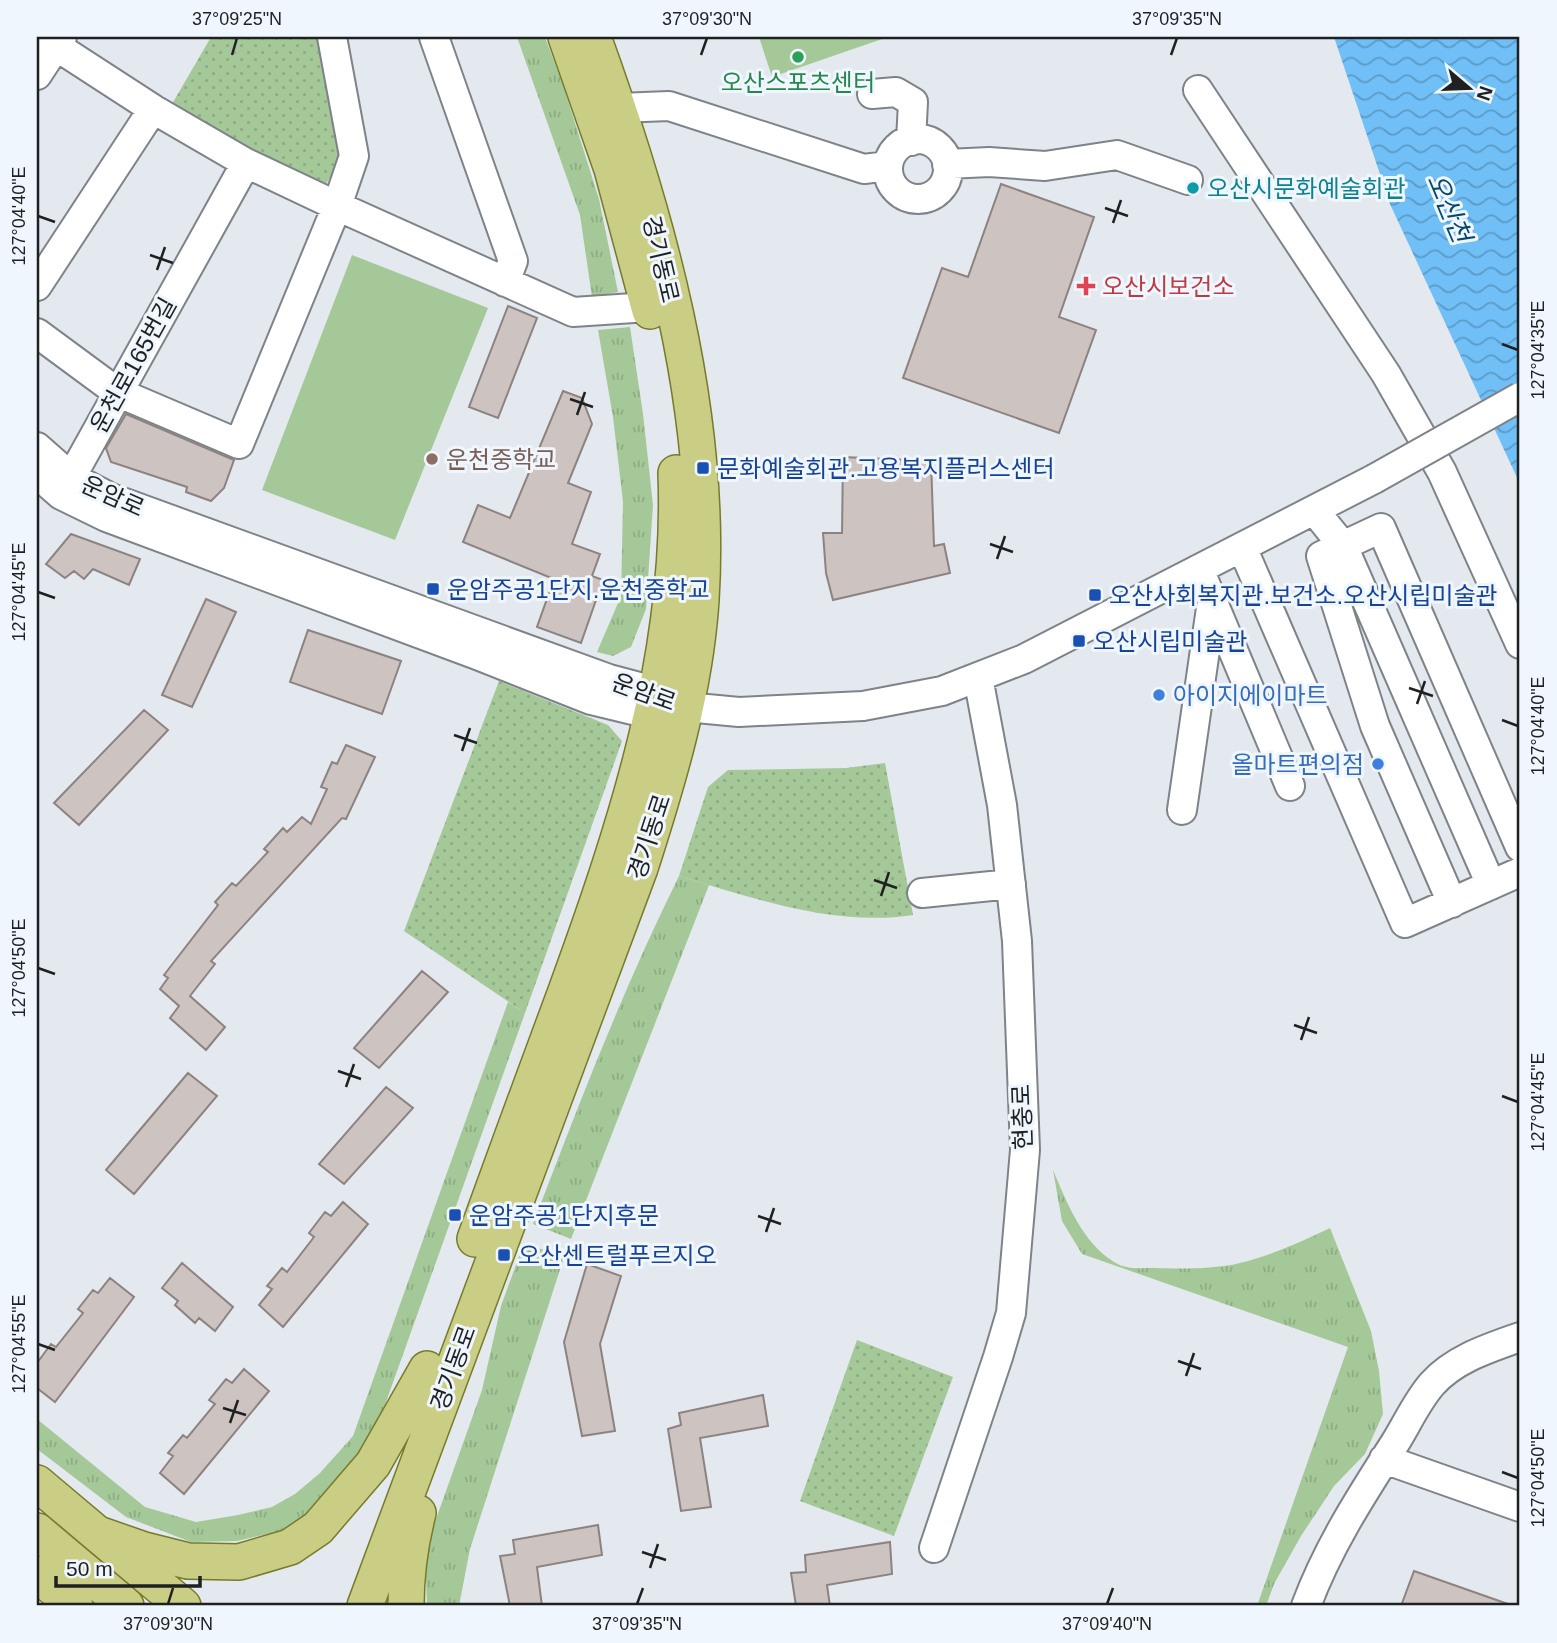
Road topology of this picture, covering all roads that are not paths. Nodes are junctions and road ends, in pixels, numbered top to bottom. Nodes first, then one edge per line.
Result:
1 (332, 37) edge
2 (435, 37) edge
3 (566, 37) edge
4 (593, 37) edge
5 (54, 39) edge
6 (37, 75) edge
7 (1198, 90) dead end
8 (872, 94) dead end
9 (153, 109) junction
10 (606, 111) junction
11 (911, 141) junction
12 (246, 163) junction
13 (947, 164) junction
14 (888, 166) junction
15 (1188, 180) dead end
16 (337, 206) junction
17 (505, 282) junction
18 (37, 286) edge
19 (649, 307) junction
20 (37, 333) edge
21 (117, 392) junction
22 (1520, 397) edge
23 (37, 447) edge
24 (37, 474) edge
25 (66, 486) junction
26 (1314, 510) junction
27 (1343, 546) junction
28 (1242, 547) junction
29 (1199, 569) junction
30 (1212, 601) junction
31 (1520, 644) edge
32 (978, 677) junction
33 (665, 705) junction
34 (1290, 786) dead end
35 (1182, 810) dead end
36 (1520, 847) edge
37 (1520, 872) edge
38 (1010, 884) junction
39 (1491, 885) junction
40 (922, 893) dead end
41 (1452, 903) junction
42 (480, 1295) junction
43 (1520, 1337) edge
44 (427, 1368) junction
45 (1384, 1459) junction
46 (37, 1483) edge
47 (1520, 1507) edge
48 (38, 1533) edge
49 (97, 1534) junction
50 (934, 1548) dead end
51 (37, 1574) edge
52 (173, 1602) edge
53 (75, 1606) edge
54 (126, 1606) edge
55 (340, 1606) edge
56 (365, 1606) edge
57 (407, 1606) edge
58 (1306, 1606) edge

1 - 16 street
2 - 17 street
3 - 10 main road, 경기동로
4 - 10 main road, 경기동로
5 - 6 street
5 - 9 street
7 - 31 street
8 - 11 street
9 - 12 street
9 - 18 street
10 - 14 street
10 - 19 main road, 경기동로
10 - 33 main road, 경기동로
11 - 13 street
11 - 14 street
12 - 16 street
12 - 21 street, 운천로165번길
13 - 14 street
13 - 15 street
16 - 17 street
16 - 21 street
17 - 19 street
19 - 33 main road, 경기동로
20 - 21 street
21 - 25 street, 운천로165번길
22 - 26 street, 운암로, bridge
23 - 25 street, 운암로
24 - 25 street, 운암로
25 - 33 street, 운암로
26 - 27 street
26 - 28 street, 운암로
27 - 36 street
27 - 39 street
27 - 41 street
28 - 29 street, 운암로
28 - 41 street
29 - 30 street
29 - 32 street, 운암로
30 - 34 street
30 - 35 street
32 - 33 street, 운암로
32 - 38 street, 현충로
33 - 42 main road, 경기동로
33 - 44 main road, 경기동로
37 - 39 street
38 - 40 street
38 - 50 street, 현충로
39 - 41 street
42 - 56 main road, 경기동로
42 - 57 main road
43 - 45 street
44 - 49 main road
44 - 55 main road, 경기동로
45 - 47 street
45 - 58 street
46 - 49 main road
48 - 54 main road
49 - 52 main road
51 - 53 main road

